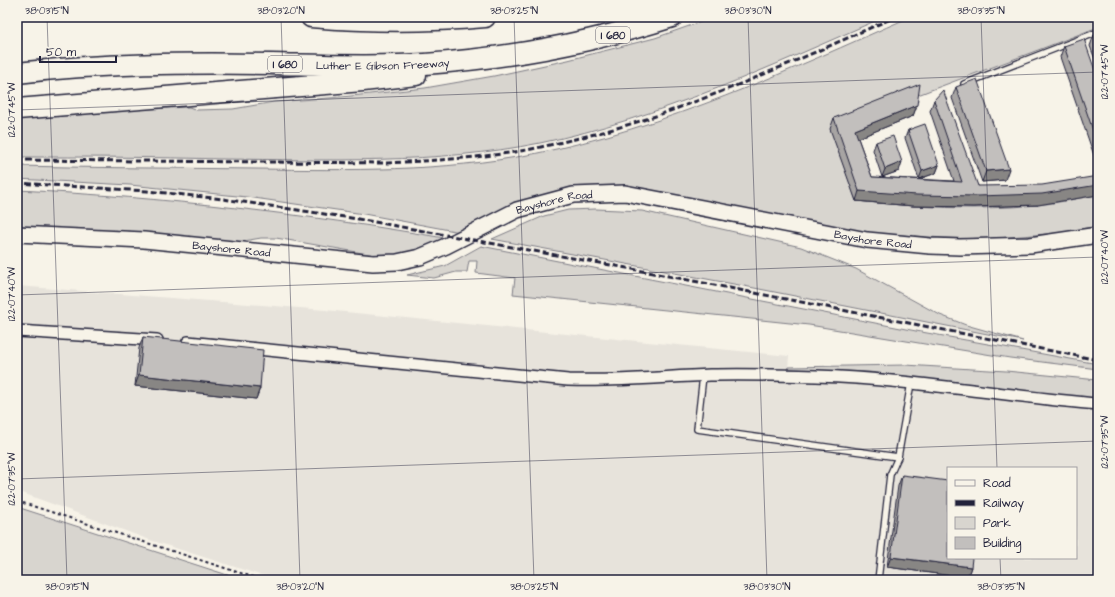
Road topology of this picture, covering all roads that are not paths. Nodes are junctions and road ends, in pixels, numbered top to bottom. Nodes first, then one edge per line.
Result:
1 (311, 17) edge
2 (485, 17) edge
3 (672, 17) edge
4 (334, 18) edge
5 (1098, 32) edge
6 (552, 49) junction
7 (17, 73) edge
8 (964, 84) edge
9 (17, 109) edge
10 (17, 234) edge
11 (1098, 235) edge
12 (17, 331) edge
13 (703, 376) junction
14 (911, 383) junction
15 (1098, 404) edge
16 (898, 456) junction
17 (878, 580) edge

1 - 4 highway
2 - 4 highway
3 - 6 highway, Luther E Gibson Freeway / I 680
5 - 8 lane
6 - 7 highway, Luther E Gibson Freeway / I 680
6 - 9 highway
10 - 11 street, Bayshore Road
12 - 13 street
13 - 14 street
13 - 16 lane
14 - 15 street
14 - 16 lane
16 - 17 lane

